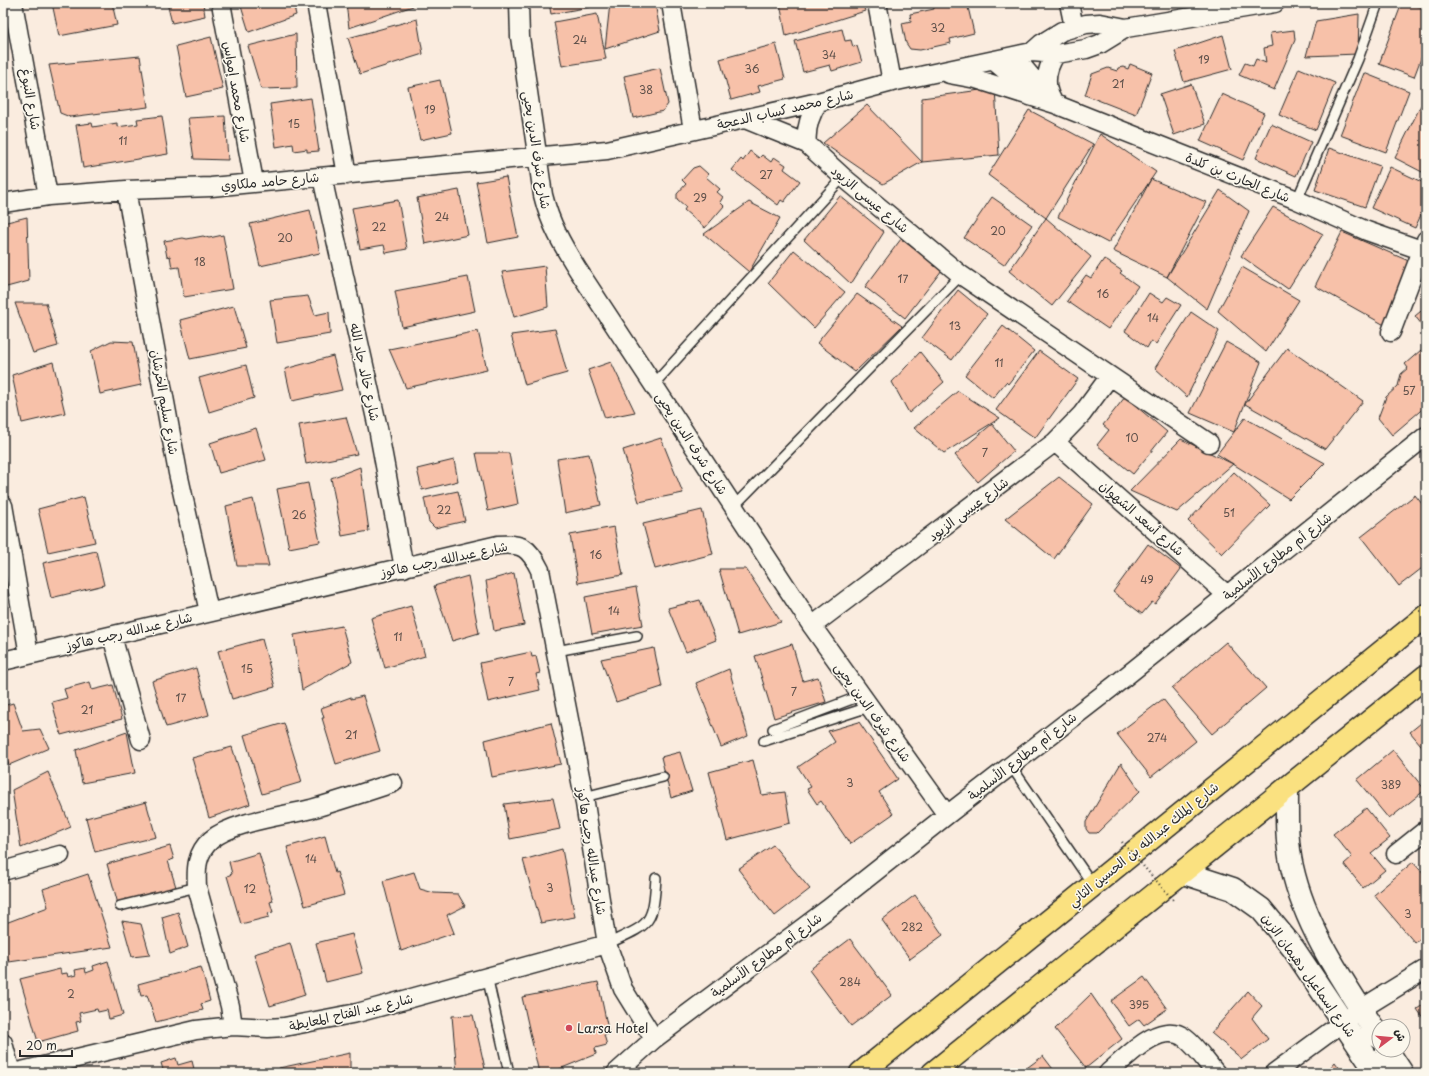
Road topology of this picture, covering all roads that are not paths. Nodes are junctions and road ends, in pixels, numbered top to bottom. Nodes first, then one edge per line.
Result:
1 (13, 3) edge
2 (221, 3) edge
3 (316, 3) edge
4 (509, 3) edge
5 (520, 3) edge
6 (671, 3) edge
7 (877, 3) edge
8 (1069, 3) edge
9 (1275, 3) edge
10 (1378, 3) edge
11 (1074, 27) junction
12 (1126, 28) junction
13 (520, 37) junction
14 (1032, 52) junction
15 (1056, 54) junction
16 (1014, 56) junction
17 (994, 61) junction
18 (941, 72) junction
19 (892, 82) junction
20 (818, 102) junction
21 (1055, 104) junction
22 (745, 119) junction
23 (693, 130) junction
24 (807, 144) junction
25 (537, 156) junction
26 (347, 175) junction
27 (322, 177) junction
28 (843, 177) junction
29 (254, 182) junction
30 (126, 190) junction
31 (48, 196) junction
32 (1297, 200) junction
33 (3, 203) edge
34 (1424, 245) edge
35 (961, 275) junction
36 (1391, 332) dead end
37 (1110, 376) junction
38 (653, 385) junction
39 (1426, 436) edge
40 (1055, 442) junction
41 (1209, 443) dead end
42 (3, 505) edge
43 (733, 507) junction
44 (404, 568) junction
45 (1227, 595) junction
46 (209, 612) junction
47 (1426, 616) edge
48 (812, 626) junction
49 (112, 636) junction
50 (637, 636) dead end
51 (556, 651) junction
52 (29, 655) junction
53 (3, 661) edge
54 (1426, 676) edge
55 (864, 701) junction
56 (773, 729) dead end
57 (141, 740) dead end
58 (764, 741) dead end
59 (1011, 766) junction
60 (663, 777) dead end
61 (393, 783) dead end
62 (1287, 788) junction
63 (584, 797) junction
64 (946, 815) junction
65 (1426, 830) edge
66 (1396, 854) dead end
67 (60, 855) dead end
68 (3, 871) edge
69 (1184, 873) junction
70 (656, 878) dead end
71 (1093, 885) junction
72 (197, 887) junction
73 (120, 906) dead end
74 (607, 944) junction
75 (1426, 968) edge
76 (487, 976) junction
77 (1361, 1009) junction
78 (1344, 1022) junction
79 (1371, 1025) edge
80 (233, 1026) junction
81 (654, 1039) junction
82 (3, 1043) edge
83 (1392, 1058) edge
84 (12, 1073) edge
85 (510, 1073) edge
86 (616, 1073) edge
87 (861, 1073) edge
88 (933, 1073) edge
89 (1108, 1073) edge
90 (1216, 1073) edge
91 (1274, 1073) edge
92 (1378, 1073) edge
93 (1402, 1073) edge

1 - 31 street, شارع النبوغ
2 - 29 street, شارع محمد إمواس
3 - 26 street
4 - 13 street, شارع شرف الدين يحيى
5 - 13 street, شارع شرف الدين يحيى
6 - 23 street
7 - 19 street
8 - 11 street
9 - 12 street, شارع محمد كساب الدعجة
10 - 32 lane
11 - 12 street, شارع محمد كساب الدعجة
11 - 14 street, شارع محمد كساب الدعجة
12 - 15 street, شارع محمد كساب الدعجة
13 - 25 street, شارع شرف الدين يحيى
14 - 15 street, شارع محمد كساب الدعجة
14 - 16 street, شارع محمد كساب الدعجة
15 - 21 street
16 - 17 street, شارع محمد كساب الدعجة
16 - 21 street, شارع الحارث بن كلدة
17 - 18 street, شارع محمد كساب الدعجة
17 - 21 street, شارع الحارث بن كلدة
18 - 19 street, شارع محمد كساب الدعجة
18 - 21 street, شارع الحارث بن كلدة
19 - 20 street, شارع محمد كساب الدعجة
20 - 22 street, شارع محمد كساب الدعجة
20 - 24 street
21 - 32 street, شارع الحارث بن كلدة
22 - 23 street, شارع محمد كساب الدعجة
22 - 24 street, شارع عيسى الزيود
23 - 25 street, شارع محمد كساب الدعجة
24 - 28 street, شارع عيسى الزيود
25 - 26 street, شارع حامد ملكاوي
25 - 38 street, شارع شرف الدين يحيى
26 - 27 street, شارع حامد ملكاوي
27 - 29 street, شارع حامد ملكاوي
27 - 44 street, شارع خالد جاد الله
28 - 35 street, شارع عيسى الزيود
28 - 38 lane
29 - 30 street, شارع حامد ملكاوي
30 - 31 street, شارع حامد ملكاوي
30 - 46 street, شارع سليم الخرشان
31 - 33 street, شارع حامد ملكاوي
32 - 34 street, شارع الحارث بن كلدة
34 - 36 street, شارع الحارث بن كلدة
35 - 37 street, شارع عيسى الزيود
35 - 43 lane
37 - 40 street, شارع عيسى الزيود
37 - 41 street, شارع عيسى الزيود
38 - 43 street, شارع شرف الدين يحيى
39 - 45 street, شارع أم مطاوع الأسلمية
40 - 45 street, شارع أسعد الشهوان
40 - 48 street, شارع عيسى الزيود
42 - 52 street
43 - 48 street, شارع شرف الدين يحيى
44 - 46 street, شارع عبدالله رجب هاكوز
44 - 51 street, شارع عبدالله رجب هاكوز
45 - 59 street, شارع أم مطاوع الأسلمية
46 - 49 street, شارع عبدالله رجب هاكوز
47 - 71 highway, شارع الملك عبدالله بن الحسين الثاني
48 - 55 street, شارع شرف الدين يحيى
49 - 52 street, شارع عبدالله رجب هاكوز
49 - 57 street
50 - 51 lane
51 - 63 street, شارع عبدالله رجب هاكوز
52 - 53 street, شارع عبدالله رجب هاكوز
54 - 62 highway
55 - 56 lane
55 - 58 lane
55 - 64 street, شارع شرف الدين يحيى
59 - 64 street, شارع أم مطاوع الأسلمية
59 - 71 lane
60 - 63 lane
61 - 72 street
62 - 69 highway
62 - 77 street, شارع إسماعيل دهيمان الزبن
63 - 74 street, شارع عبدالله رجب هاكوز
64 - 81 street, شارع أم مطاوع الأسلمية
65 - 66 street
67 - 68 street
69 - 78 street, شارع إسماعيل دهيمان الزبن
69 - 88 highway
70 - 74 lane
71 - 87 highway, شارع الملك عبدالله بن الحسين الثاني
72 - 73 lane
72 - 80 street
74 - 76 street, شارع عبد الفتاح المعايطة
74 - 81 street, شارع عبدالله رجب هاكوز
75 - 77 street
76 - 80 street, شارع عبد الفتاح المعايطة
76 - 85 lane
77 - 78 street
77 - 79 street, شارع إسماعيل دهيمان الزبن
78 - 91 street
78 - 92 street, شارع إسماعيل دهيمان الزبن
80 - 84 street, شارع عبد الفتاح المعايطة
81 - 86 street, شارع أم مطاوع الأسلمية
82 - 84 street
83 - 93 street
89 - 90 street

